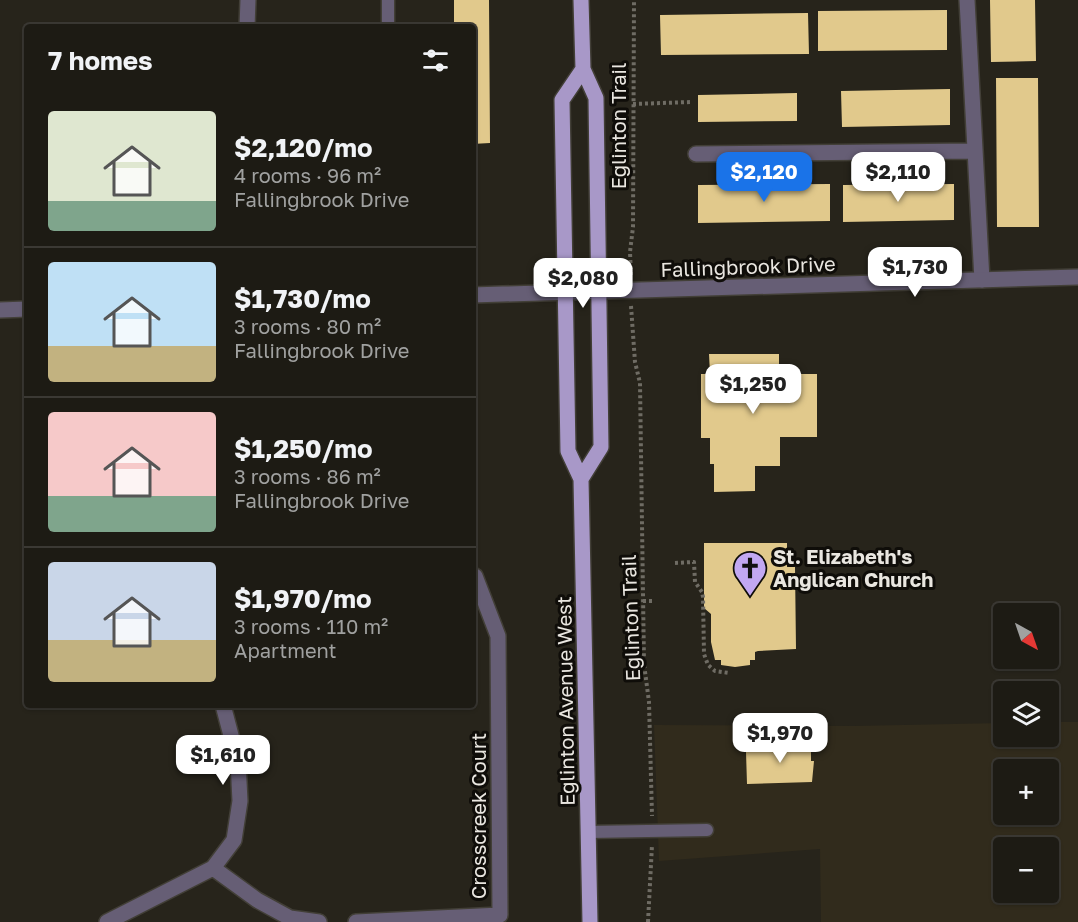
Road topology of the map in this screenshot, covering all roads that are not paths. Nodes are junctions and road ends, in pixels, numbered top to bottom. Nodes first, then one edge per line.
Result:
1 (248, 0) edge
2 (388, 0) edge
3 (580, 0) edge
4 (967, 0) edge
5 (247, 24) edge
6 (388, 24) edge
7 (583, 69) junction
8 (974, 151) junction
9 (696, 153) dead end
10 (1078, 277) edge
11 (982, 280) junction
12 (566, 292) junction
13 (599, 292) junction
14 (476, 295) edge
15 (24, 309) edge
16 (0, 310) edge
17 (581, 479) junction
18 (476, 576) dead end
19 (224, 708) edge
20 (707, 830) dead end
21 (588, 832) junction
22 (213, 868) junction
23 (106, 922) edge
24 (319, 922) edge
25 (356, 922) edge
26 (590, 922) edge

1 - 5 street
2 - 6 lane
3 - 7 main road
4 - 8 street
7 - 12 main road, Eglinton Avenue West
7 - 13 main road
8 - 9 street
8 - 11 street
10 - 11 street, Fallingbrook Drive
11 - 13 street, Fallingbrook Drive
12 - 13 street, Fallingbrook Drive
12 - 14 street, Fallingbrook Drive
12 - 17 main road, Eglinton Avenue West
13 - 17 main road
15 - 16 street
17 - 21 main road, Eglinton Avenue West
18 - 25 street, Crosscreek Court
19 - 22 street
20 - 21 lane
21 - 26 main road, Eglinton Avenue West
22 - 23 street
22 - 24 street

